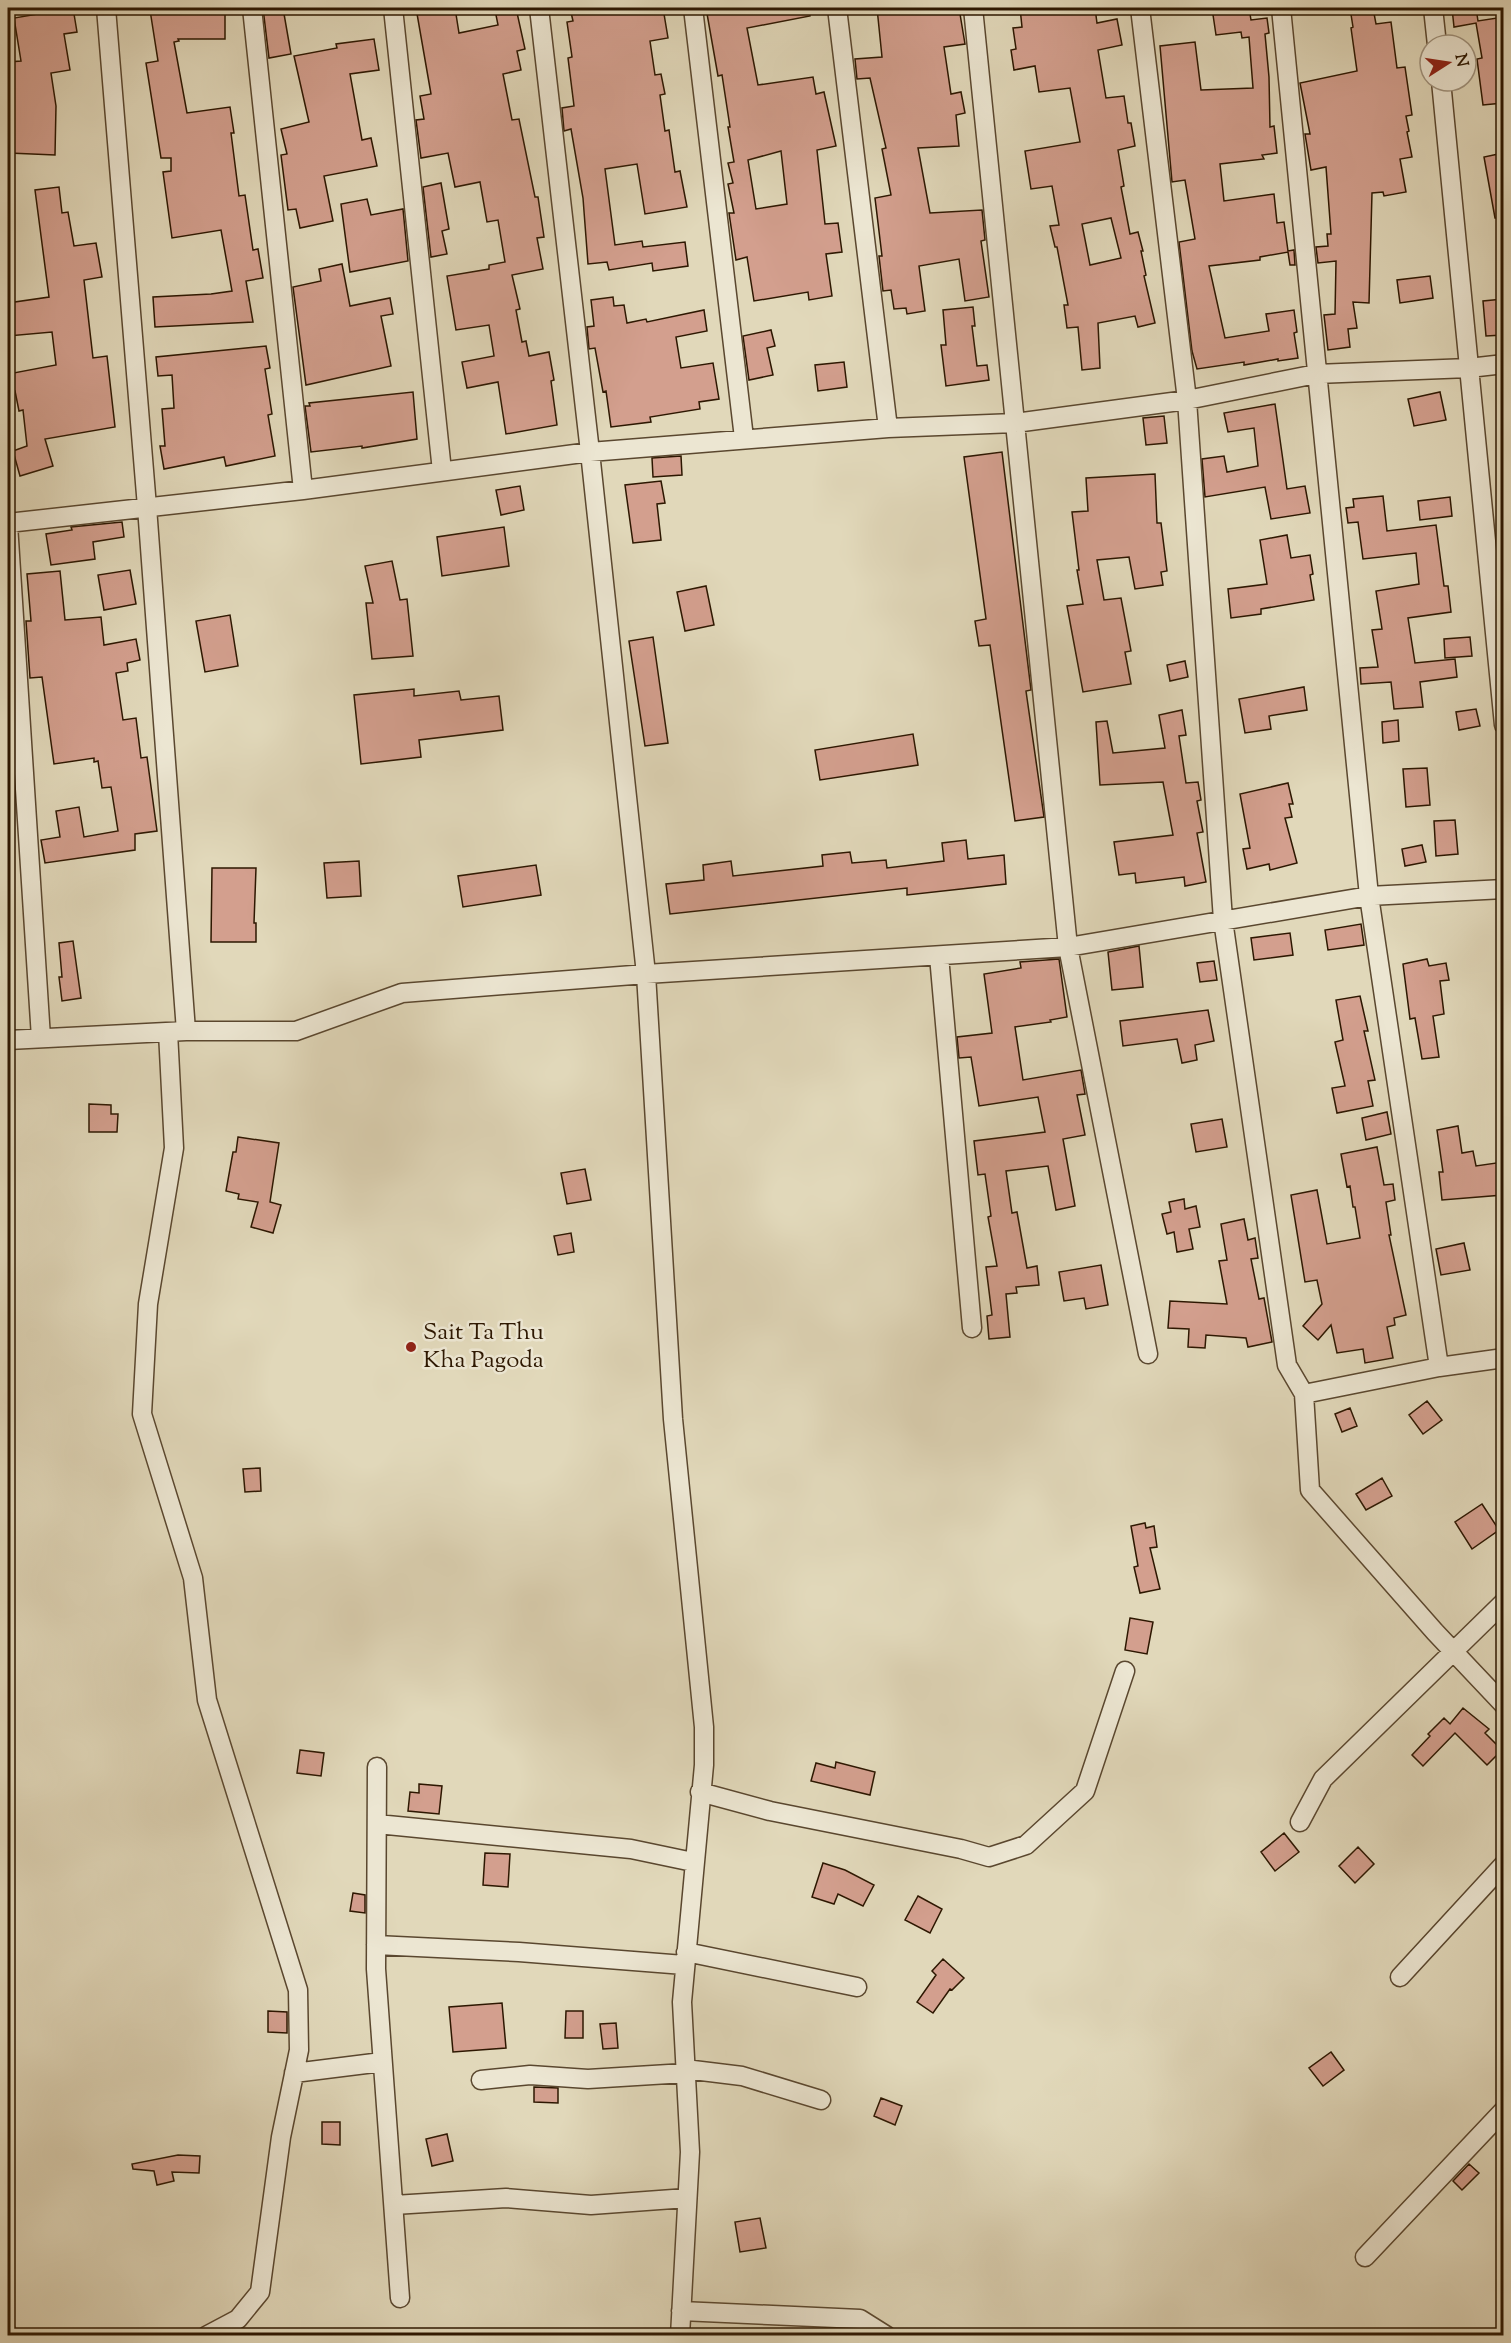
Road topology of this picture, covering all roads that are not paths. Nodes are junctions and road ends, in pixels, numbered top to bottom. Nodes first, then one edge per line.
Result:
1 (106, 8) edge
2 (252, 8) edge
3 (393, 8) edge
4 (539, 8) edge
5 (693, 8) edge
6 (837, 8) edge
7 (973, 8) edge
8 (1140, 8) edge
9 (1281, 8) edge
10 (1433, 8) edge
11 (1436, 33) edge
12 (1442, 93) edge
13 (1503, 364) edge
14 (1469, 368) junction
15 (1316, 374) junction
16 (1187, 400) junction
17 (1015, 423) junction
18 (888, 428) junction
19 (744, 438) junction
20 (590, 452) junction
21 (442, 471) junction
22 (303, 490) junction
23 (147, 507) junction
24 (8, 524) edge
25 (1503, 725) edge
26 (1503, 889) edge
27 (1370, 896) junction
28 (1223, 920) junction
29 (1068, 947) junction
30 (939, 956) junction
31 (646, 974) junction
32 (186, 1031) junction
33 (168, 1032) junction
34 (41, 1038) junction
35 (8, 1040) edge
36 (972, 1328) dead end
37 (1148, 1354) dead end
38 (1503, 1358) edge
39 (1439, 1367) junction
40 (1304, 1394) junction
41 (1503, 1602) edge
42 (1454, 1652) junction
43 (1125, 1671) dead end
44 (1503, 1705) edge
45 (377, 1767) dead end
46 (700, 1792) junction
47 (1300, 1822) dead end
48 (377, 1824) junction
49 (693, 1862) junction
50 (1503, 1864) edge
51 (376, 1945) junction
52 (685, 1959) junction
53 (1400, 1977) dead end
54 (857, 1987) dead end
55 (382, 2062) junction
56 (685, 2071) junction
57 (294, 2073) junction
58 (481, 2080) dead end
59 (821, 2100) dead end
60 (1503, 2110) edge
61 (687, 2198) junction
62 (394, 2205) junction
63 (1365, 2257) dead end
64 (400, 2298) dead end
65 (681, 2312) junction
66 (206, 2336) edge
67 (680, 2336) edge
68 (887, 2336) edge

1 - 23 street
2 - 22 street
3 - 21 street
4 - 20 street
5 - 19 street
6 - 18 street
7 - 17 street
8 - 16 street
9 - 15 street
10 - 11 street
12 - 14 street
13 - 14 street
14 - 15 street
14 - 25 street
15 - 16 street
15 - 27 street
16 - 17 street
16 - 28 street
17 - 18 street
17 - 29 street
18 - 19 street
19 - 20 street
20 - 21 street
20 - 31 street
21 - 22 street
22 - 23 street
23 - 24 street
23 - 32 street
24 - 34 street
26 - 27 street
27 - 28 street
27 - 39 street
28 - 29 street
28 - 40 street
29 - 30 street
29 - 37 street
30 - 31 street
30 - 36 street
31 - 32 street
31 - 46 street
32 - 33 street
33 - 34 street
33 - 57 street
34 - 35 street
38 - 39 street
39 - 40 street
40 - 42 street
41 - 42 street
42 - 44 street
42 - 47 street
43 - 46 street
45 - 48 street
46 - 49 street
48 - 49 street
48 - 51 street
49 - 52 street
50 - 53 street
51 - 52 street
51 - 55 street
52 - 54 street
52 - 56 street
55 - 57 street
55 - 62 street
56 - 58 street
56 - 59 street
56 - 61 street
57 - 66 street
60 - 63 street
61 - 62 street
61 - 65 street
62 - 64 street
65 - 67 street
65 - 68 street

